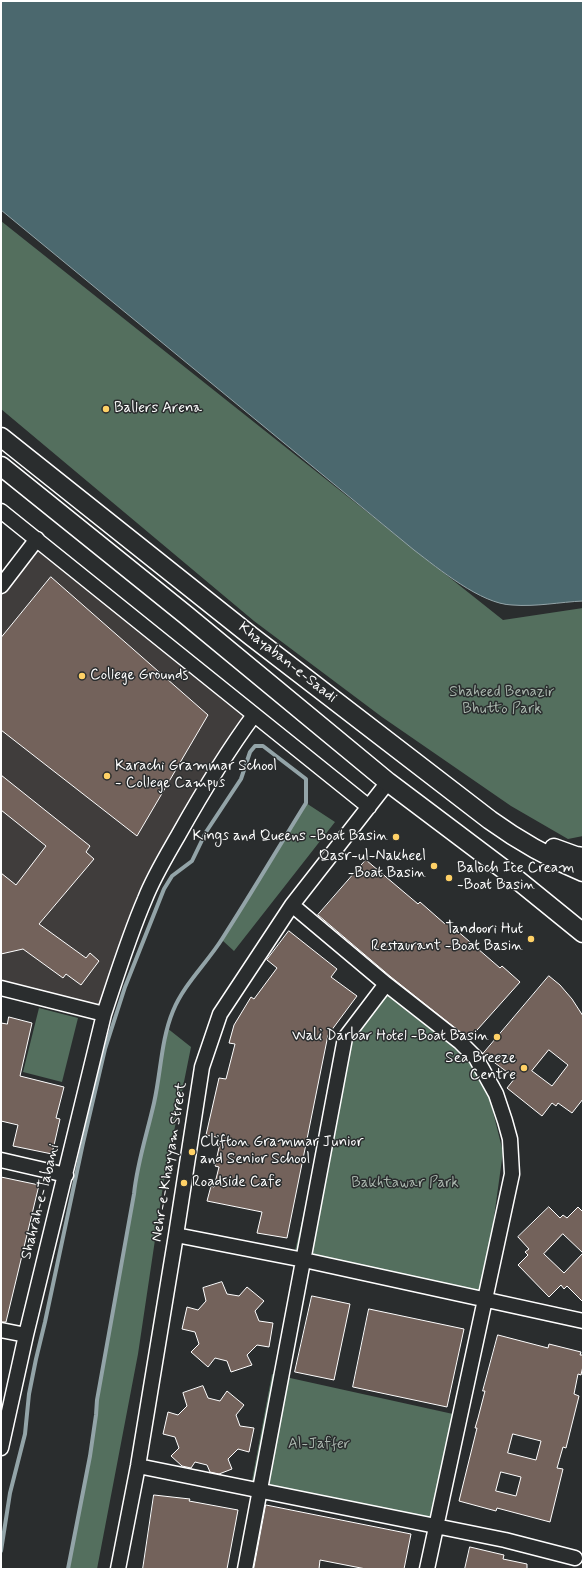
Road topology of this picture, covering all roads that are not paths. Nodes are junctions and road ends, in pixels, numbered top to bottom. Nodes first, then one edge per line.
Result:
1 (1, 437) edge
2 (1, 466) edge
3 (1, 511) edge
4 (37, 539) junction
5 (1, 586) edge
6 (254, 715) junction
7 (388, 782) junction
8 (369, 807) junction
9 (490, 820) junction
10 (583, 857) edge
11 (583, 872) edge
12 (514, 877) junction
13 (292, 905) junction
14 (583, 917) edge
15 (583, 933) edge
16 (386, 984) junction
17 (1, 988) edge
18 (104, 1014) junction
19 (1, 1160) edge
20 (66, 1175) junction
21 (176, 1235) junction
22 (304, 1260) junction
23 (485, 1300) junction
24 (583, 1321) edge
25 (1, 1330) edge
26 (26, 1335) junction
27 (1, 1448) edge
28 (138, 1466) junction
29 (259, 1491) junction
30 (436, 1527) junction
31 (575, 1558) dead end
32 (118, 1569) edge
33 (245, 1569) edge
34 (427, 1569) edge

1 - 9 main road, Khayaban-e-Saadi
2 - 7 main road, Khayaban-e-Saadi
3 - 4 street
4 - 5 street
4 - 6 street
6 - 8 street
6 - 18 street, Shahrah-e-Tabani
7 - 8 street, Nehr-e-Khayyam Street
7 - 12 main road, Khayaban-e-Saadi
8 - 13 street, Nehr-e-Khayyam Street
9 - 10 main road
9 - 11 main road, Khayaban-e-Saadi
12 - 14 main road
12 - 15 main road
13 - 16 street
13 - 21 street, Nehr-e-Khayyam Street
16 - 22 street
16 - 23 street
17 - 18 street
18 - 20 street, Shahrah-e-Tabani
19 - 20 street
20 - 26 street, Shahrah-e-Tabani
21 - 22 street
21 - 28 street, Nehr-e-Khayyam Street
22 - 23 street
22 - 29 street
23 - 24 street
23 - 30 street
25 - 26 street
26 - 27 street, Shahrah-e-Tabani
28 - 29 street
28 - 32 street, Nehr-e-Khayyam Street
29 - 30 street
29 - 33 street
30 - 31 street
30 - 34 street

